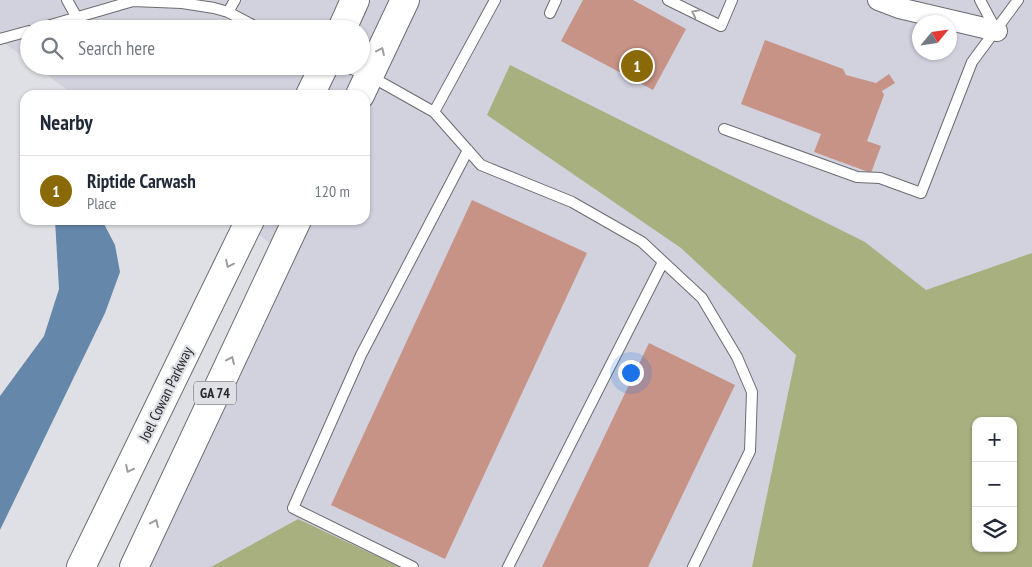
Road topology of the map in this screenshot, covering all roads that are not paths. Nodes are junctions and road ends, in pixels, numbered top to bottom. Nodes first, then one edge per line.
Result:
1 (67, 0) edge
2 (235, 0) edge
3 (355, 0) edge
4 (405, 0) edge
5 (495, 0) edge
6 (556, 0) edge
7 (668, 0) edge
8 (732, 0) edge
9 (878, 0) edge
10 (980, 0) edge
11 (1018, 0) edge
12 (228, 12) junction
13 (550, 13) dead end
14 (76, 16) junction
15 (64, 20) edge
16 (243, 20) edge
17 (346, 20) edge
18 (997, 31) junction
19 (20, 33) edge
20 (0, 39) edge
21 (370, 74) edge
22 (320, 75) edge
23 (354, 75) edge
24 (365, 85) edge
25 (312, 90) edge
26 (434, 112) junction
27 (724, 129) dead end
28 (468, 150) junction
29 (248, 225) edge
30 (296, 225) edge
31 (663, 262) junction
32 (81, 567) edge
33 (134, 567) edge
34 (412, 567) edge
35 (508, 567) edge
36 (693, 567) edge

1 - 14 lane
2 - 12 lane
3 - 17 main road
21 -> 4 main road
5 - 26 lane
6 - 13 lane
8 -> 7 lane
9 - 18 street
10 - 18 lane
11 - 18 lane
12 - 14 lane
12 - 16 lane
14 - 15 lane
18 - 27 lane
19 - 20 lane
22 - 25 main road
23 - 24 lane
24 - 26 lane
26 - 28 lane
28 - 31 lane
28 - 34 lane
29 -> 32 main road, Joel Cowan Parkway / GA 74
33 -> 30 main road, GA 74
31 - 35 lane
31 - 36 lane

